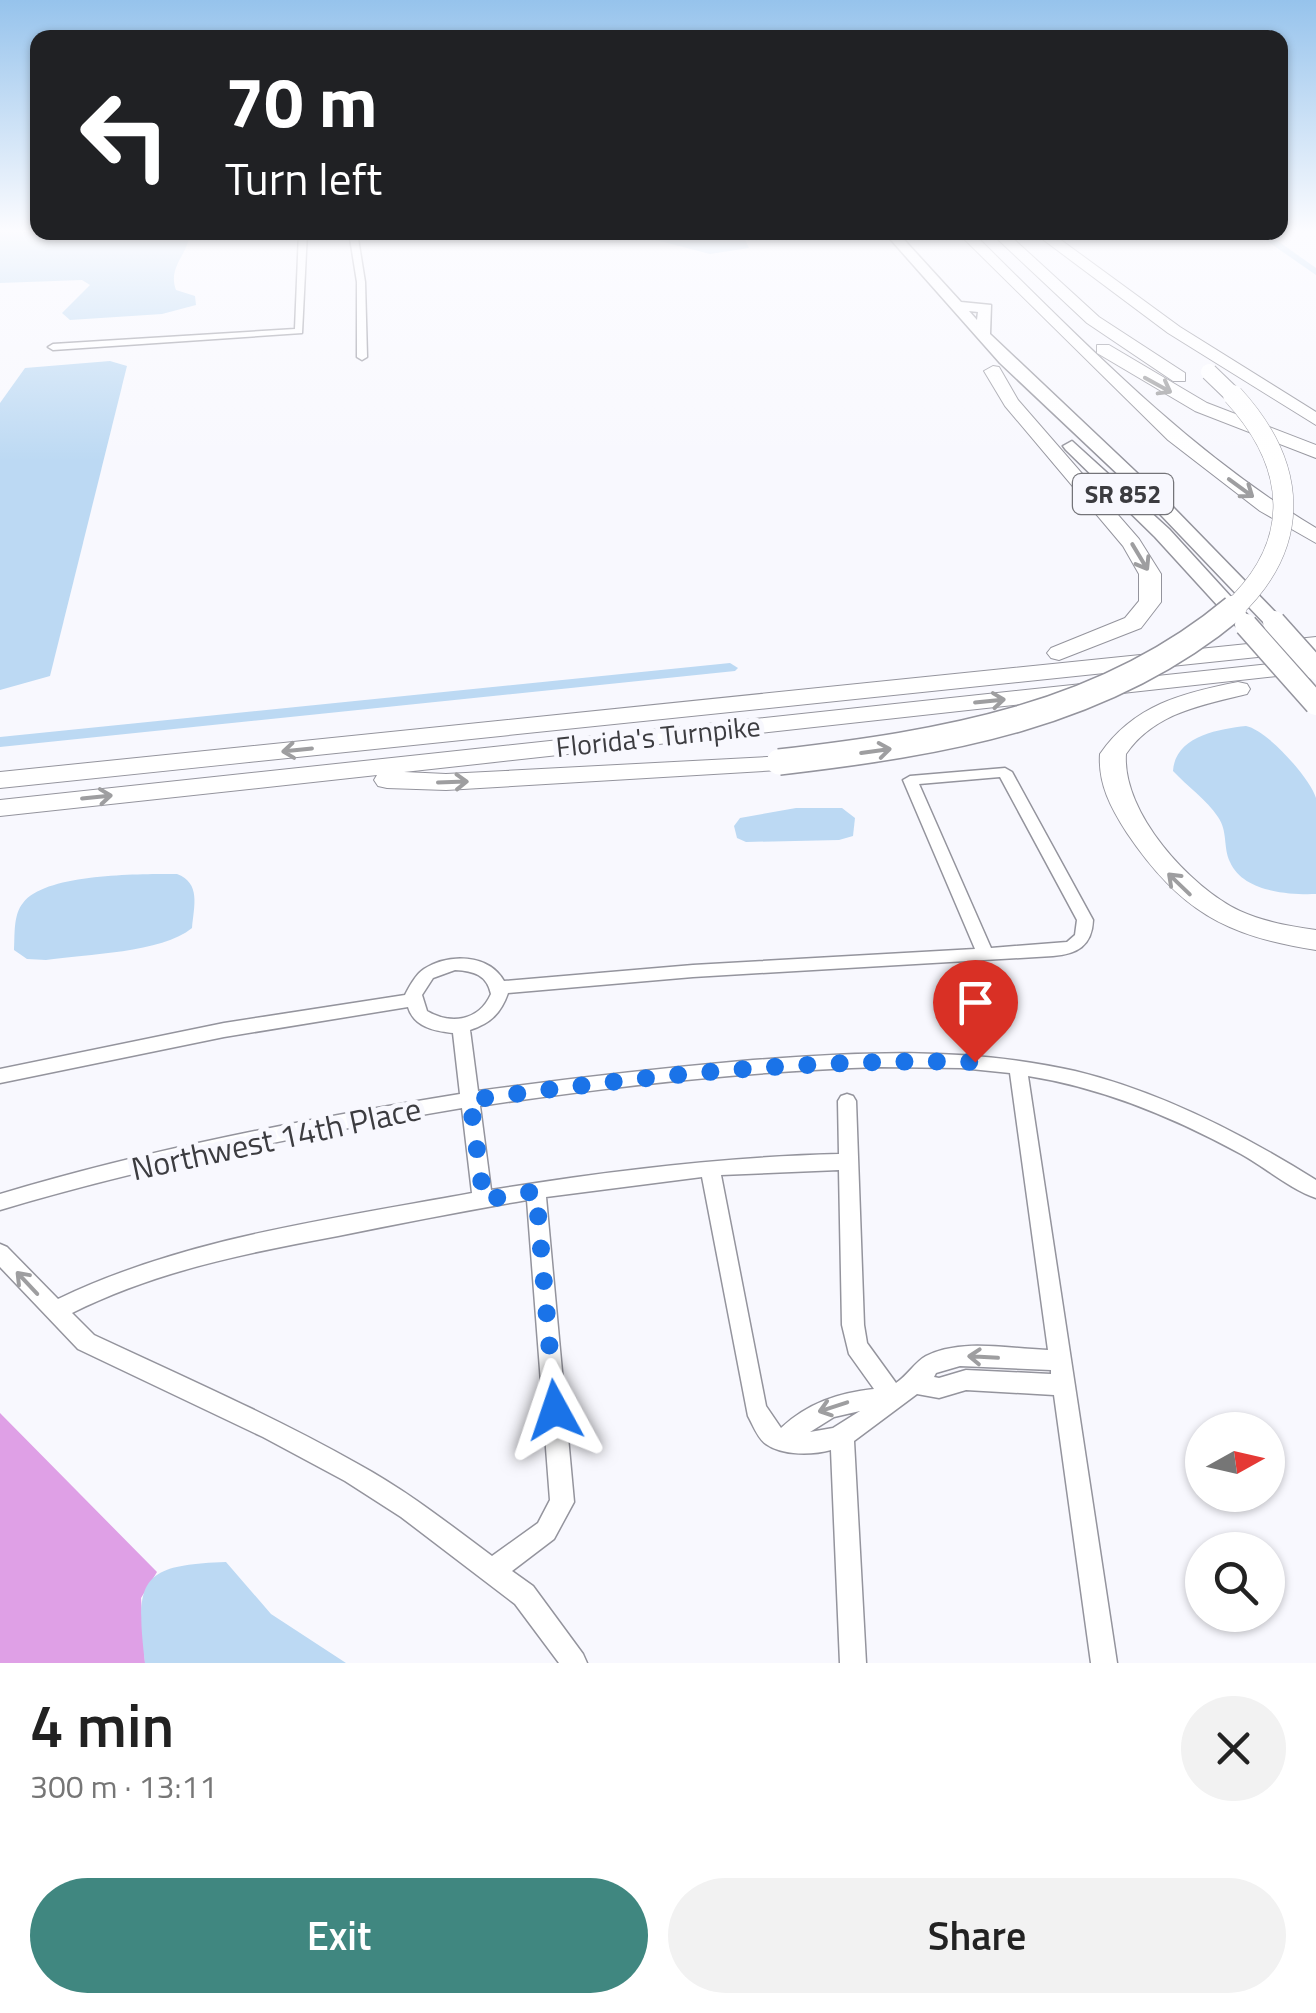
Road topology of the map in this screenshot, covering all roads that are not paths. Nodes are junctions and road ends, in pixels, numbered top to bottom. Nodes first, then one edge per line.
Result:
1 (300, 307) edge
2 (362, 307) edge
3 (938, 307) edge
4 (965, 307) edge
5 (1041, 307) edge
6 (1059, 307) edge
7 (1079, 307) edge
8 (1112, 307) edge
9 (1142, 307) edge
10 (53, 347) dead end
11 (362, 357) dead end
12 (993, 371) junction
13 (1316, 420) edge
14 (1316, 442) edge
15 (1316, 452) edge
16 (1316, 538) edge
17 (1316, 626) edge
18 (1316, 644) edge
19 (1059, 653) junction
20 (1316, 667) edge
21 (1316, 704) edge
22 (394, 740) junction
23 (286, 777) junction
24 (0, 780) edge
25 (0, 808) edge
26 (1316, 940) edge
27 (986, 954) junction
28 (500, 988) junction
29 (412, 1000) junction
30 (461, 1027) junction
31 (1018, 1067) junction
32 (0, 1076) edge
33 (470, 1100) junction
34 (848, 1101) dead end
35 (849, 1162) junction
36 (710, 1169) junction
37 (1316, 1190) edge
38 (536, 1191) junction
39 (484, 1200) junction
40 (0, 1202) edge
41 (0, 1253) edge
42 (54, 1312) junction
43 (1060, 1361) junction
44 (918, 1384) junction
45 (1064, 1385) junction
46 (893, 1397) junction
47 (842, 1434) junction
48 (784, 1440) junction
49 (492, 1571) junction
50 (853, 1662) edge
51 (574, 1663) edge
52 (1104, 1663) edge

1 - 10 street
2 - 11 street
3 - 12 main road, SR 852
4 - 20 main road, SR 852, bridge
5 -> 16 highway
6 -> 15 highway
7 - 14 highway
23 -> 8 highway, bridge
9 - 13 highway
12 -> 19 highway
12 - 21 main road, SR 852, bridge
17 - 19 highway
18 - 22 highway, Florida's Turnpike
19 - 22 highway
23 -> 20 highway, Florida's Turnpike
26 -> 20 highway
22 -> 24 highway, Florida's Turnpike
25 -> 23 highway, Florida's Turnpike
27 - 27 street
27 - 28 street
28 - 29 street
28 - 30 street
29 - 30 street
29 - 32 street
30 - 33 street
31 - 33 street, Northwest 14th Place
31 - 37 street, Northwest 14th Place
31 - 43 street
33 - 39 street
33 - 40 street, Northwest 14th Place
34 - 35 street
35 - 36 street
35 - 46 street
36 - 38 street
36 - 48 street
38 - 39 street
38 - 49 street
39 - 42 street
42 -> 41 street
42 - 49 street
43 -> 44 street
43 - 45 street
44 - 45 street
44 - 46 street
45 - 52 street
46 - 47 street
46 -> 48 street
47 - 48 street
47 - 50 street
49 - 51 street

